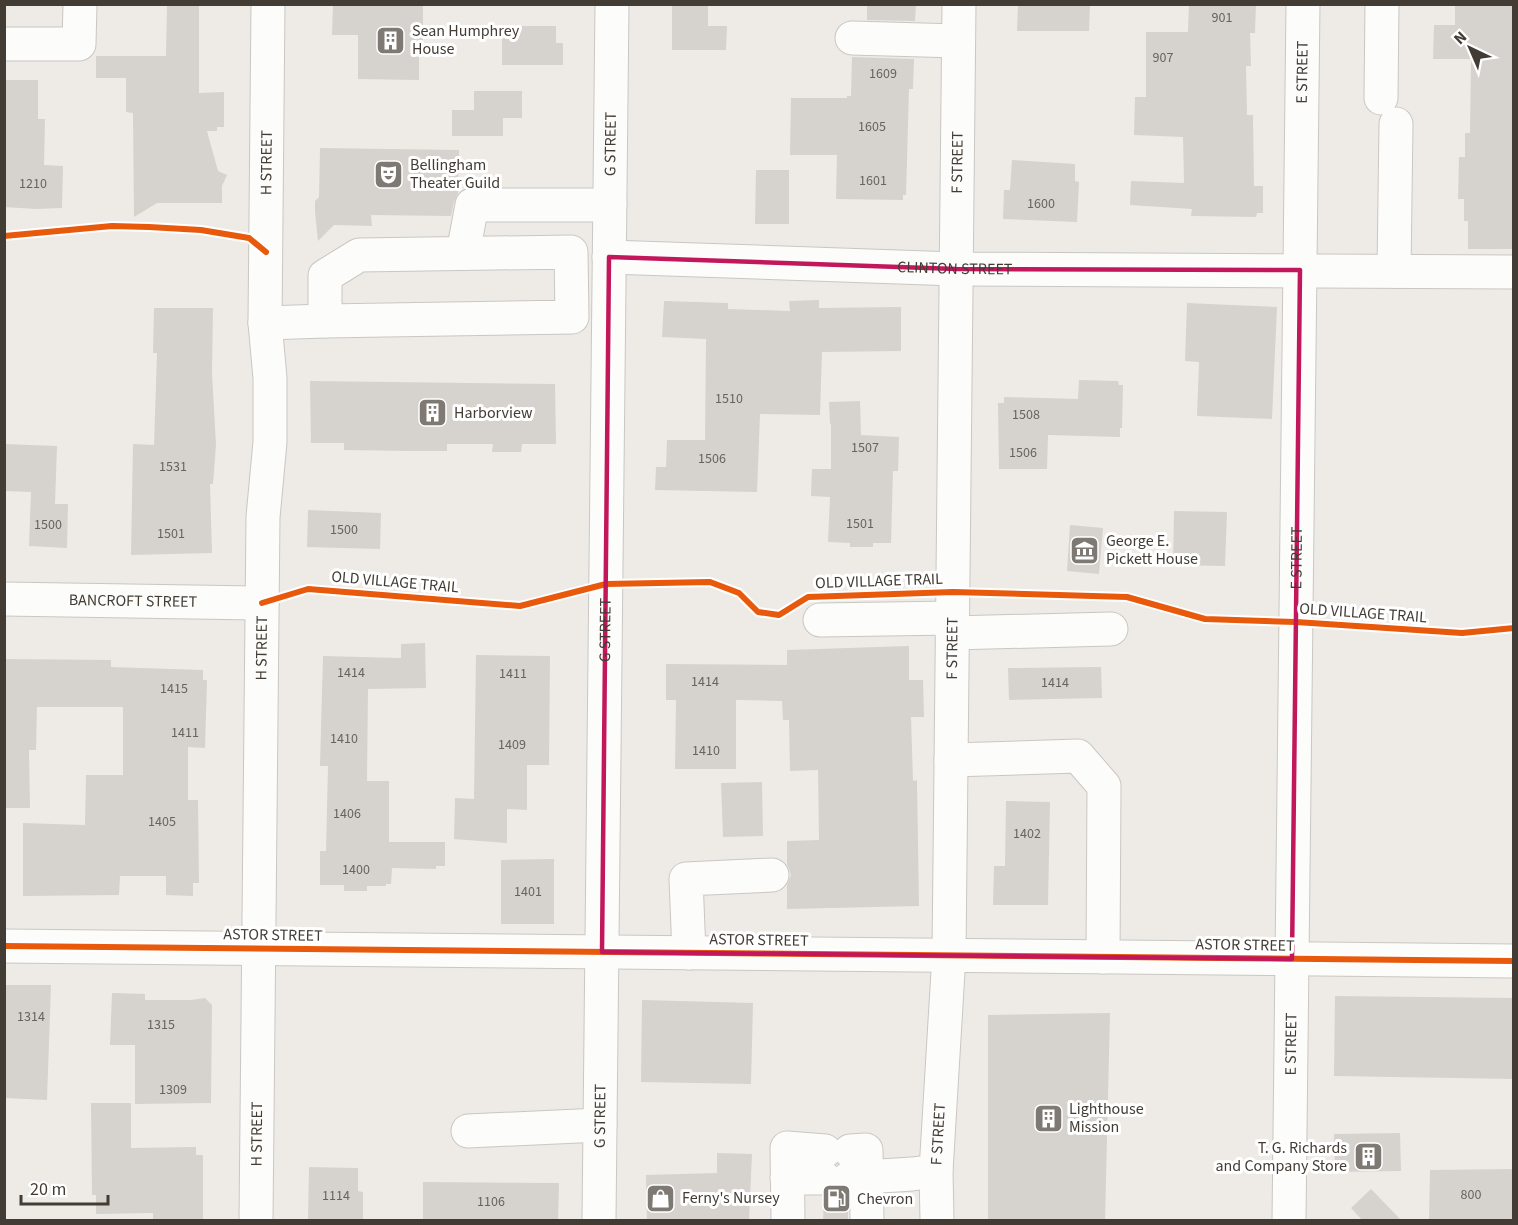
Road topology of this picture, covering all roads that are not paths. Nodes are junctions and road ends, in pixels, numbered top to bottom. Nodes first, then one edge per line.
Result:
1 (80, 4) edge
2 (268, 4) edge
3 (612, 4) edge
4 (959, 4) edge
5 (1304, 4) edge
6 (1382, 4) edge
7 (852, 38) dead end
8 (958, 41) junction
9 (4, 44) edge
10 (610, 205) junction
11 (463, 253) junction
12 (609, 264) junction
13 (956, 269) junction
14 (1300, 270) junction
15 (1394, 271) junction
16 (571, 272) junction
17 (1514, 272) edge
18 (325, 321) junction
19 (265, 323) junction
20 (4, 599) edge
21 (262, 603) junction
22 (820, 620) dead end
23 (952, 625) junction
24 (1111, 629) dead end
25 (951, 760) junction
26 (772, 876) dead end
27 (4, 946) edge
28 (259, 949) junction
29 (602, 952) junction
30 (689, 953) junction
31 (949, 955) junction
32 (1103, 957) junction
33 (1292, 959) junction
34 (1514, 961) edge
35 (600, 1125) junction
36 (468, 1131) dead end
37 (843, 1167) junction
38 (936, 1171) junction
39 (867, 1220) edge
40 (256, 1221) edge
41 (599, 1221) edge
42 (788, 1221) edge
43 (862, 1221) edge
44 (937, 1221) edge
45 (1289, 1221) edge

1 - 9 street
2 - 19 street, H STREET
3 - 10 street, G STREET
4 - 8 street, F STREET
5 - 14 street, E STREET
6 - 15 street
7 - 8 street
8 - 13 street, F STREET
10 - 11 street
10 - 12 street, G STREET
11 - 16 street
11 - 18 street
12 - 13 street, CLINTON STREET
12 - 16 street, CLINTON STREET
12 - 29 street, G STREET
13 - 14 street, CLINTON STREET
13 - 23 street, F STREET
14 - 15 street, CLINTON STREET
14 - 33 street, E STREET
15 - 17 street, CLINTON STREET
16 - 18 street
18 - 19 street
19 - 21 street, H STREET
20 - 21 street, BANCROFT STREET
21 - 28 street, H STREET
22 - 23 street
23 - 24 street
23 - 25 street, F STREET
25 - 31 street, F STREET
25 - 32 street
26 - 30 street
27 - 28 street, ASTOR STREET
28 - 29 street, ASTOR STREET
28 - 40 street, H STREET
29 - 30 street, ASTOR STREET
29 - 35 street, G STREET
30 - 31 street, ASTOR STREET
31 - 32 street, ASTOR STREET
31 - 38 street, F STREET
32 - 33 street, ASTOR STREET
33 - 34 street, ASTOR STREET
33 - 45 street, E STREET
35 - 36 street
35 - 41 street, G STREET
37 - 38 street
37 - 39 street
37 - 42 street
38 - 44 street, F STREET
39 - 43 street

